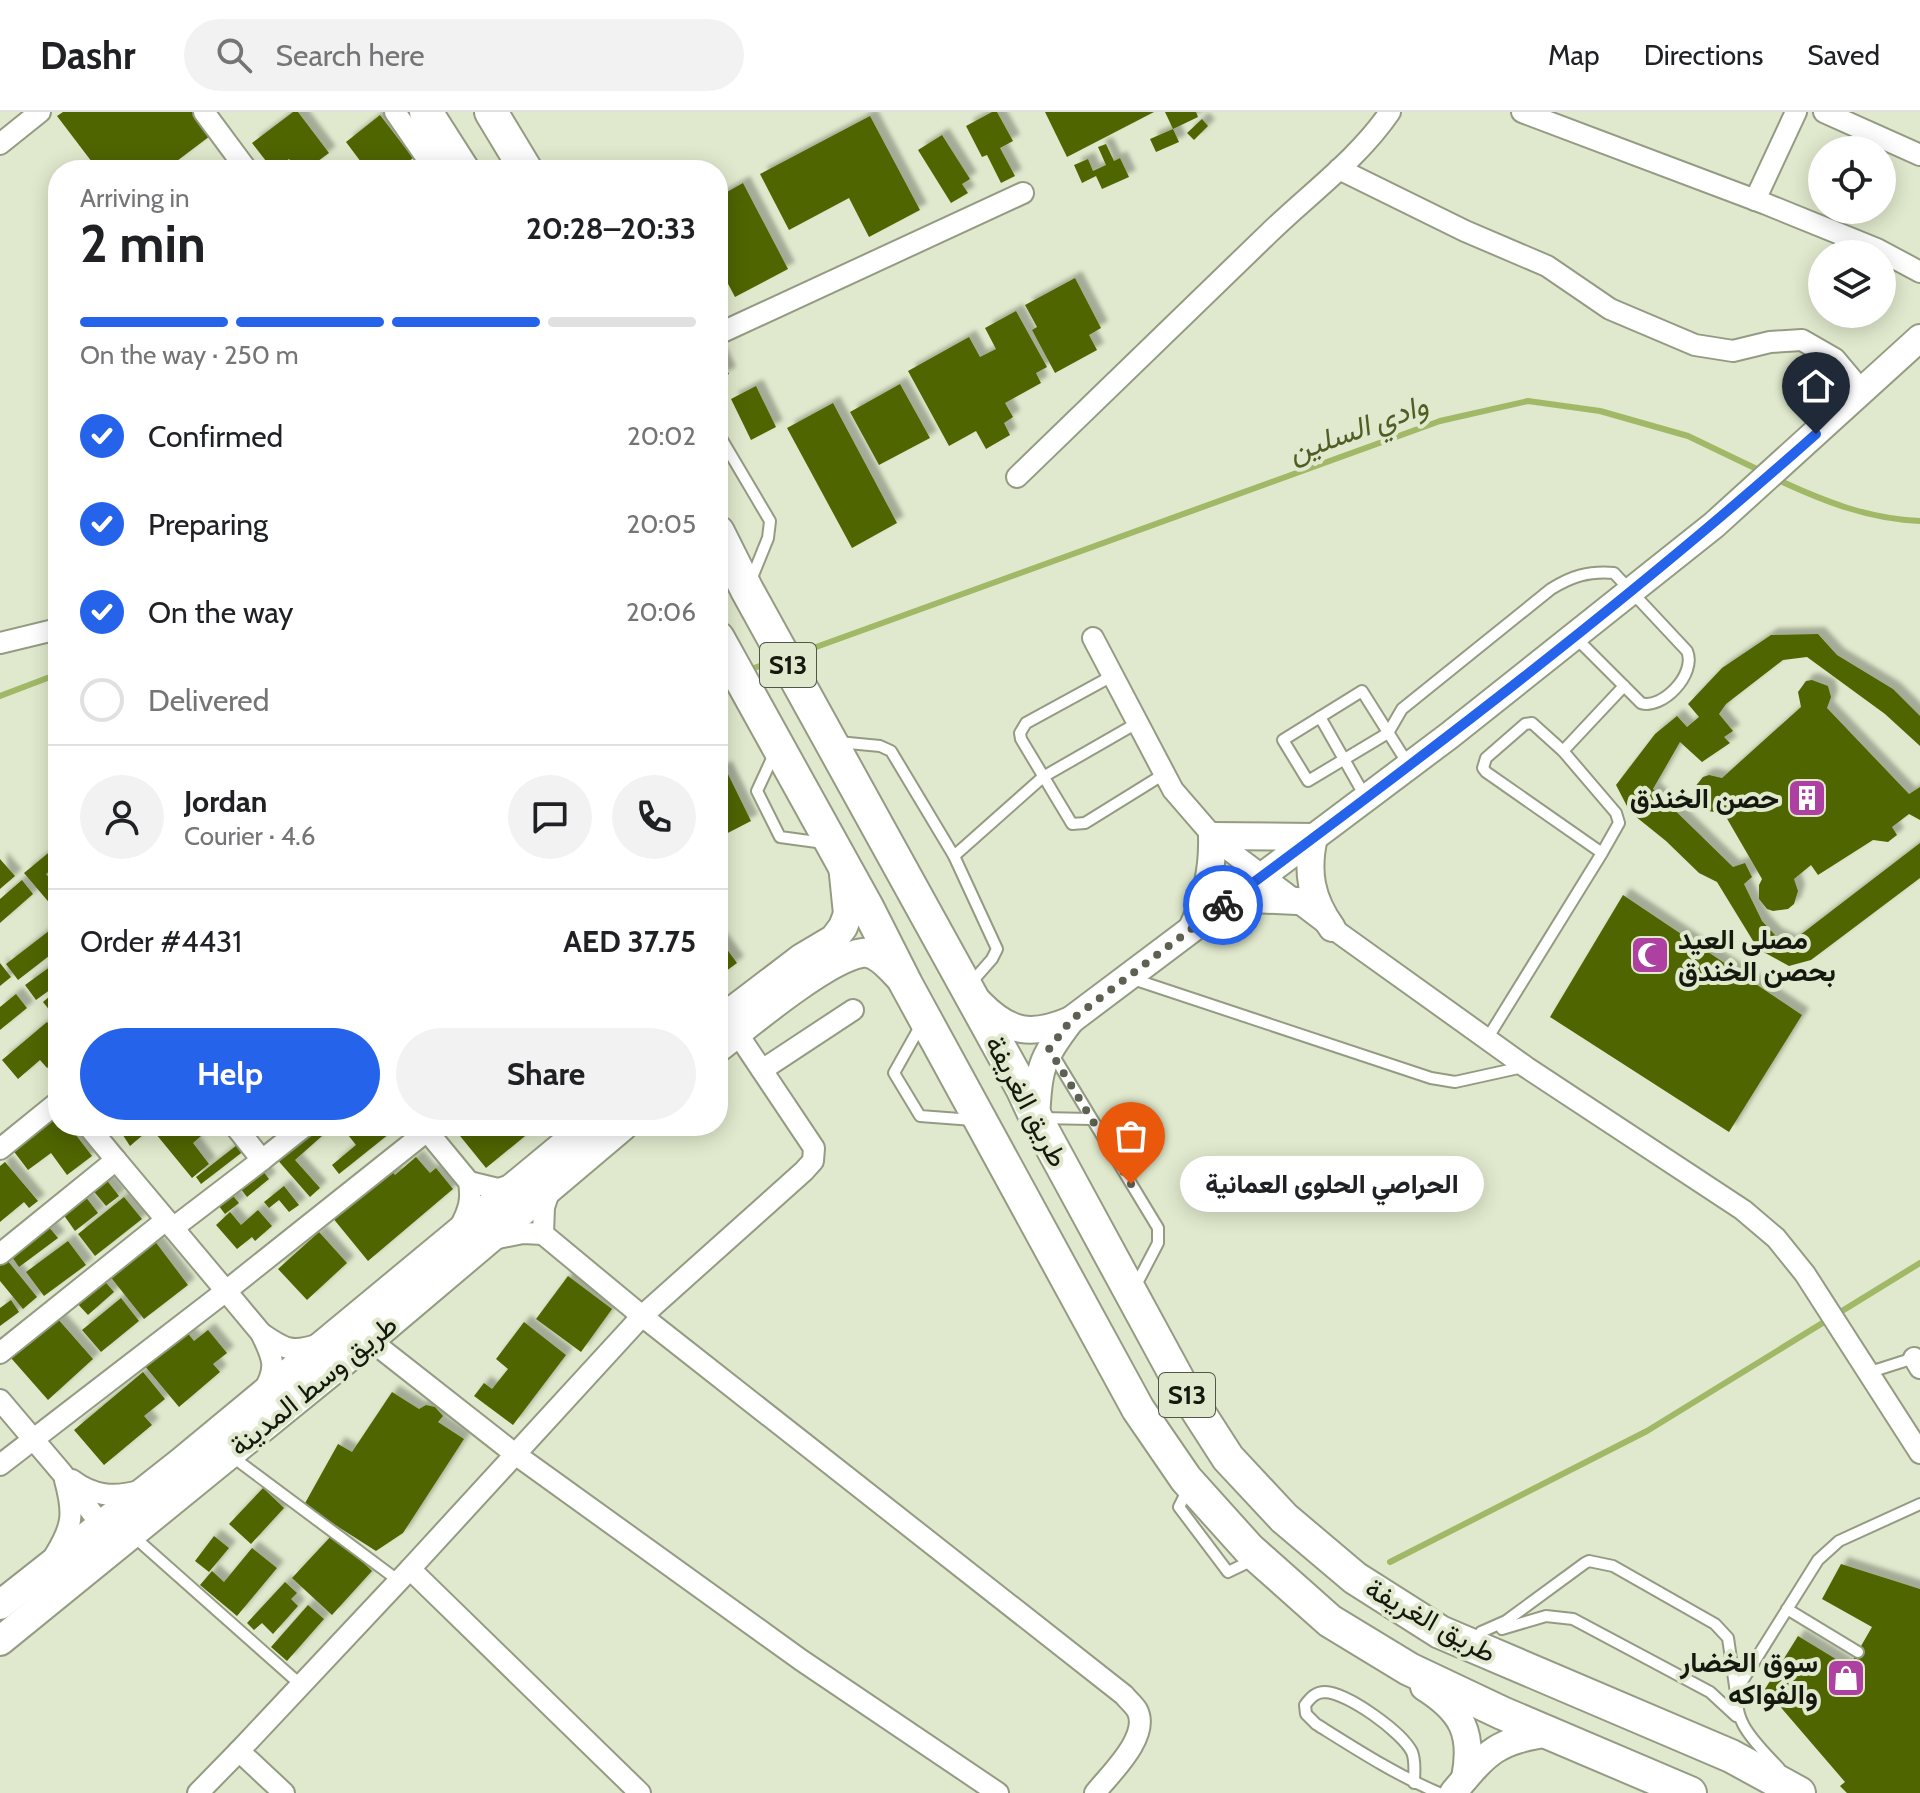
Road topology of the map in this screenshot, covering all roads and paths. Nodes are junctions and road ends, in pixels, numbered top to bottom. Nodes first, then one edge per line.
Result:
1 (40, 112) edge
2 (204, 112) edge
3 (395, 112) edge
4 (426, 112) edge
5 (491, 112) edge
6 (1390, 112) edge
7 (1522, 112) edge
8 (1796, 112) edge
9 (1824, 112) edge
10 (0, 144) edge
11 (1920, 155) edge
12 (240, 160) edge
13 (428, 160) edge
14 (457, 160) edge
15 (520, 160) edge
16 (1339, 169) junction
17 (1023, 193) dead end
18 (1755, 200) junction
19 (1920, 272) edge
20 (728, 329) edge
21 (1920, 338) edge
22 (1862, 391) junction
23 (728, 450) edge
24 (1017, 477) dead end
25 (728, 552) edge
26 (747, 590) junction
27 (1631, 591) junction
28 (48, 631) edge
29 (1574, 636) junction
30 (1093, 638) dead end
31 (0, 643) edge
32 (728, 656) edge
33 (1112, 676) junction
34 (1624, 686) junction
35 (1320, 717) junction
36 (1137, 723) junction
37 (1388, 733) junction
38 (830, 741) junction
39 (778, 747) junction
40 (1563, 751) junction
41 (1345, 760) junction
42 (1409, 765) junction
43 (1164, 774) junction
44 (1043, 777) junction
45 (1366, 798) junction
46 (1212, 836) junction
47 (1314, 837) junction
48 (837, 852) junction
49 (1602, 853) junction
50 (954, 856) junction
51 (1264, 875) junction
52 (1297, 901) junction
53 (1227, 903) junction
54 (1332, 928) junction
55 (1191, 929) junction
56 (1128, 977) junction
57 (906, 984) junction
58 (965, 988) junction
59 (853, 1010) dead end
60 (925, 1018) junction
61 (1071, 1020) junction
62 (728, 1031) edge
63 (728, 1032) edge
64 (728, 1039) edge
65 (1487, 1039) junction
66 (1049, 1049) junction
67 (1526, 1067) junction
68 (762, 1070) junction
69 (48, 1110) edge
70 (1036, 1118) junction
71 (1091, 1119) junction
72 (981, 1121) junction
73 (96, 1136) edge
74 (243, 1136) edge
75 (292, 1136) edge
76 (417, 1136) edge
77 (433, 1136) edge
78 (575, 1136) edge
79 (611, 1136) edge
80 (0, 1149) edge
81 (116, 1160) junction
82 (262, 1160) junction
83 (469, 1182) junction
84 (515, 1184) junction
85 (552, 1184) junction
86 (170, 1224) junction
87 (459, 1229) junction
88 (543, 1234) junction
89 (489, 1240) junction
90 (0, 1254) edge
91 (226, 1291) junction
92 (1131, 1294) junction
93 (642, 1316) junction
94 (261, 1333) junction
95 (370, 1340) junction
96 (323, 1343) junction
97 (0, 1353) edge
98 (1918, 1361) edge
99 (1863, 1366) junction
100 (262, 1394) junction
101 (0, 1400) edge
102 (34, 1439) junction
103 (1920, 1453) edge
104 (229, 1454) junction
105 (515, 1454) junction
106 (0, 1465) edge
107 (62, 1473) junction
108 (148, 1488) junction
109 (1920, 1504) edge
110 (116, 1535) junction
111 (47, 1568) junction
112 (404, 1575) junction
113 (0, 1605) edge
114 (1787, 1609) junction
115 (1330, 1621) junction
116 (1440, 1632) junction
117 (1481, 1632) junction
118 (0, 1641) edge
119 (1858, 1652) dead end
120 (301, 1685) junction
121 (1736, 1695) junction
122 (1743, 1724) junction
123 (1551, 1733) junction
124 (239, 1751) junction
125 (1414, 1783) junction
126 (1459, 1786) edge
127 (198, 1793) edge
128 (284, 1793) edge
129 (640, 1793) edge
130 (998, 1793) edge
131 (1095, 1793) edge
132 (1439, 1793) edge
133 (1690, 1793) edge
134 (1801, 1793) edge

1 - 10 street
2 - 12 street
3 - 13 street
4 - 14 main road
5 - 15 main road
6 - 16 street
7 - 18 street
8 - 18 street
9 - 11 street
16 - 22 street
16 - 24 street
17 - 20 street
18 - 19 street
21 - 22 street
22 - 27 street
23 - 26 lane
25 - 26 main road, طريق الغريفة / S13
26 - 38 main road, طريق الغريفة / S13
27 - 29 street
27 - 34 lane
27 - 37 lane
28 - 31 street
29 - 34 lane
29 - 42 street
30 - 33 street
32 - 39 main road, طريق الغريفة / S13
33 - 36 street
33 - 44 lane
34 - 40 lane
35 - 37 lane
35 - 41 lane
35 - 41 lane
36 - 43 street
36 - 44 lane
37 - 41 lane
37 - 42 lane
38 - 50 lane
38 - 58 main road, طريق الغريفة / S13
39 - 48 main road, طريق الغريفة / S13
39 - 48 lane
40 - 49 lane
40 - 49 lane
41 - 45 lane
42 - 45 street
43 - 44 lane
43 - 46 street
44 - 50 lane
45 - 47 street
46 - 47 street
46 - 51 street
46 - 55 street
47 - 51 street
47 - 54 street
48 - 57 main road, طريق الغريفة / S13
48 - 62 main road
49 - 65 lane
50 - 58 lane
51 - 52 street
51 - 53 street
52 - 53 street
52 - 54 street
53 - 55 street
54 - 65 street
55 - 56 street
56 - 61 street
56 - 67 lane
57 - 60 main road, طريق الغريفة / S13
57 - 63 main road
58 - 61 street
58 - 70 main road, طريق الغريفة / S13
59 - 68 street
60 - 72 main road, طريق الغريفة / S13
60 - 72 lane
61 - 66 street
64 - 68 street
65 - 67 street
66 - 70 street
66 - 71 lane
67 - 99 street
68 - 93 street
69 - 80 street
70 - 71 lane
70 - 92 main road, طريق الغريفة / S13
71 - 92 lane
72 - 115 main road, طريق الغريفة / S13
73 - 81 street
74 - 82 street
75 - 82 street
76 - 91 street
77 - 83 street
78 - 84 main road, طريق وسط المدينة
79 - 85 main road, طريق وسط المدينة
81 - 86 street
81 - 90 street
82 - 86 street
83 - 84 street
83 - 87 street
84 - 87 main road, طريق وسط المدينة
85 - 88 street
85 - 89 main road, طريق وسط المدينة
86 - 91 street
86 - 97 street
87 - 96 main road, طريق وسط المدينة
88 - 89 street
88 - 93 street
89 - 95 main road, طريق وسط المدينة
91 - 94 street
91 - 102 street
92 - 116 main road, طريق الغريفة / S13
93 - 105 street
93 - 131 street
94 - 96 street
94 - 100 street
95 - 104 main road, طريق وسط المدينة
95 - 105 street
96 - 100 main road, طريق وسط المدينة
98 - 99 lane
99 - 103 street
100 - 108 main road, طريق وسط المدينة
101 - 102 street
102 - 106 street
102 - 107 street
104 - 110 main road, طريق وسط المدينة
104 - 112 lane
105 - 112 street
105 - 130 street
107 - 108 street
107 - 110 street
107 - 111 street
108 - 110 main road, طريق وسط المدينة
109 - 114 lane
110 - 111 main road, طريق وسط المدينة
110 - 118 main road, طريق وسط المدينة
110 - 120 lane
111 - 113 main road, طريق وسط المدينة
112 - 120 street
112 - 129 street
114 - 119 lane
114 - 121 lane
115 - 123 main road, طريق الغريفة / S13
115 - 126 street
116 - 117 lane
116 - 134 main road, طريق الغريفة / S13
117 - 121 lane
117 - 122 lane
120 - 124 street
121 - 122 lane
122 - 134 lane
123 - 126 street
123 - 133 main road, طريق الغريفة / S13
124 - 127 street
124 - 128 street
125 - 125 lane
125 - 132 lane

